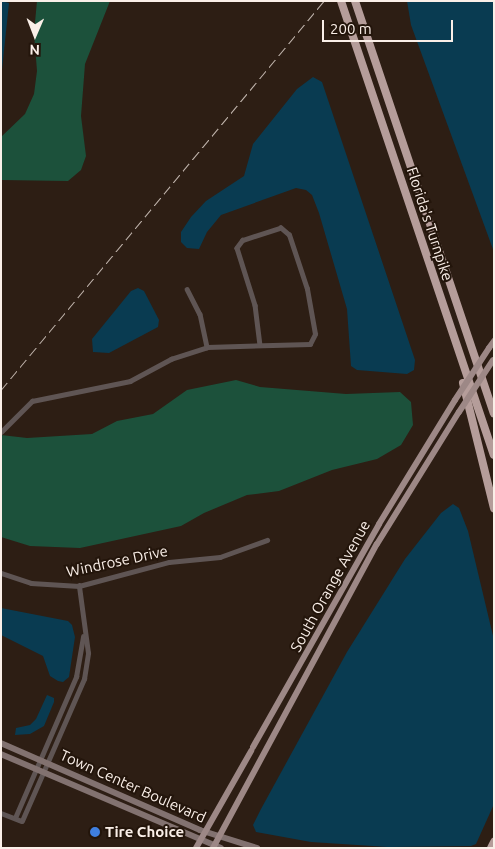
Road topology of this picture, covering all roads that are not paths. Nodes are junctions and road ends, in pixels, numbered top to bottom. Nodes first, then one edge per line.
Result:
1 (341, 1) edge
2 (355, 1) edge
3 (186, 289) dead end
4 (494, 341) edge
5 (260, 346) junction
6 (207, 347) junction
7 (493, 359) edge
8 (463, 366) junction
9 (494, 413) edge
10 (1, 432) edge
11 (494, 456) edge
12 (494, 508) edge
13 (266, 540) dead end
14 (1, 574) edge
15 (79, 586) junction
16 (84, 631) junction
17 (68, 697) junction
18 (76, 701) junction
19 (1, 743) edge
20 (1, 754) edge
21 (40, 760) junction
22 (48, 763) junction
23 (36, 769) junction
24 (44, 772) junction
25 (1, 813) edge
26 (15, 818) junction
27 (205, 832) junction
28 (219, 837) junction
29 (200, 840) junction
30 (494, 842) edge
31 (216, 847) edge
32 (196, 848) edge
33 (257, 848) edge
34 (491, 848) edge

1 - 8 highway, Florida's Turnpike
2 - 9 highway, Florida's Turnpike
3 - 6 street
4 - 27 main road, South Orange Avenue, bridge
5 - 5 street
5 - 6 street
6 - 10 street
7 - 28 main road, South Orange Avenue, bridge
8 - 11 highway, Florida's Turnpike
8 - 12 highway
13 - 15 street, Windrose Drive
14 - 15 street, Windrose Drive
15 - 16 street
16 - 17 street
16 - 18 street
17 - 18 street
17 - 21 street
18 - 22 street
19 - 21 main road, Town Center Boulevard
20 - 23 main road, Town Center Boulevard
21 - 22 main road, Town Center Boulevard
21 - 23 street
22 - 24 street
22 - 27 main road, Town Center Boulevard
23 - 24 main road, Town Center Boulevard
23 - 26 street
24 - 26 street
24 - 29 main road, Town Center Boulevard
25 - 26 street
27 - 28 main road, Town Center Boulevard
27 - 29 main road, South Orange Avenue
28 - 31 main road, South Orange Avenue
28 - 33 main road, Town Center Boulevard
29 - 31 main road, Town Center Boulevard
29 - 32 main road, South Orange Avenue
30 - 34 highway

